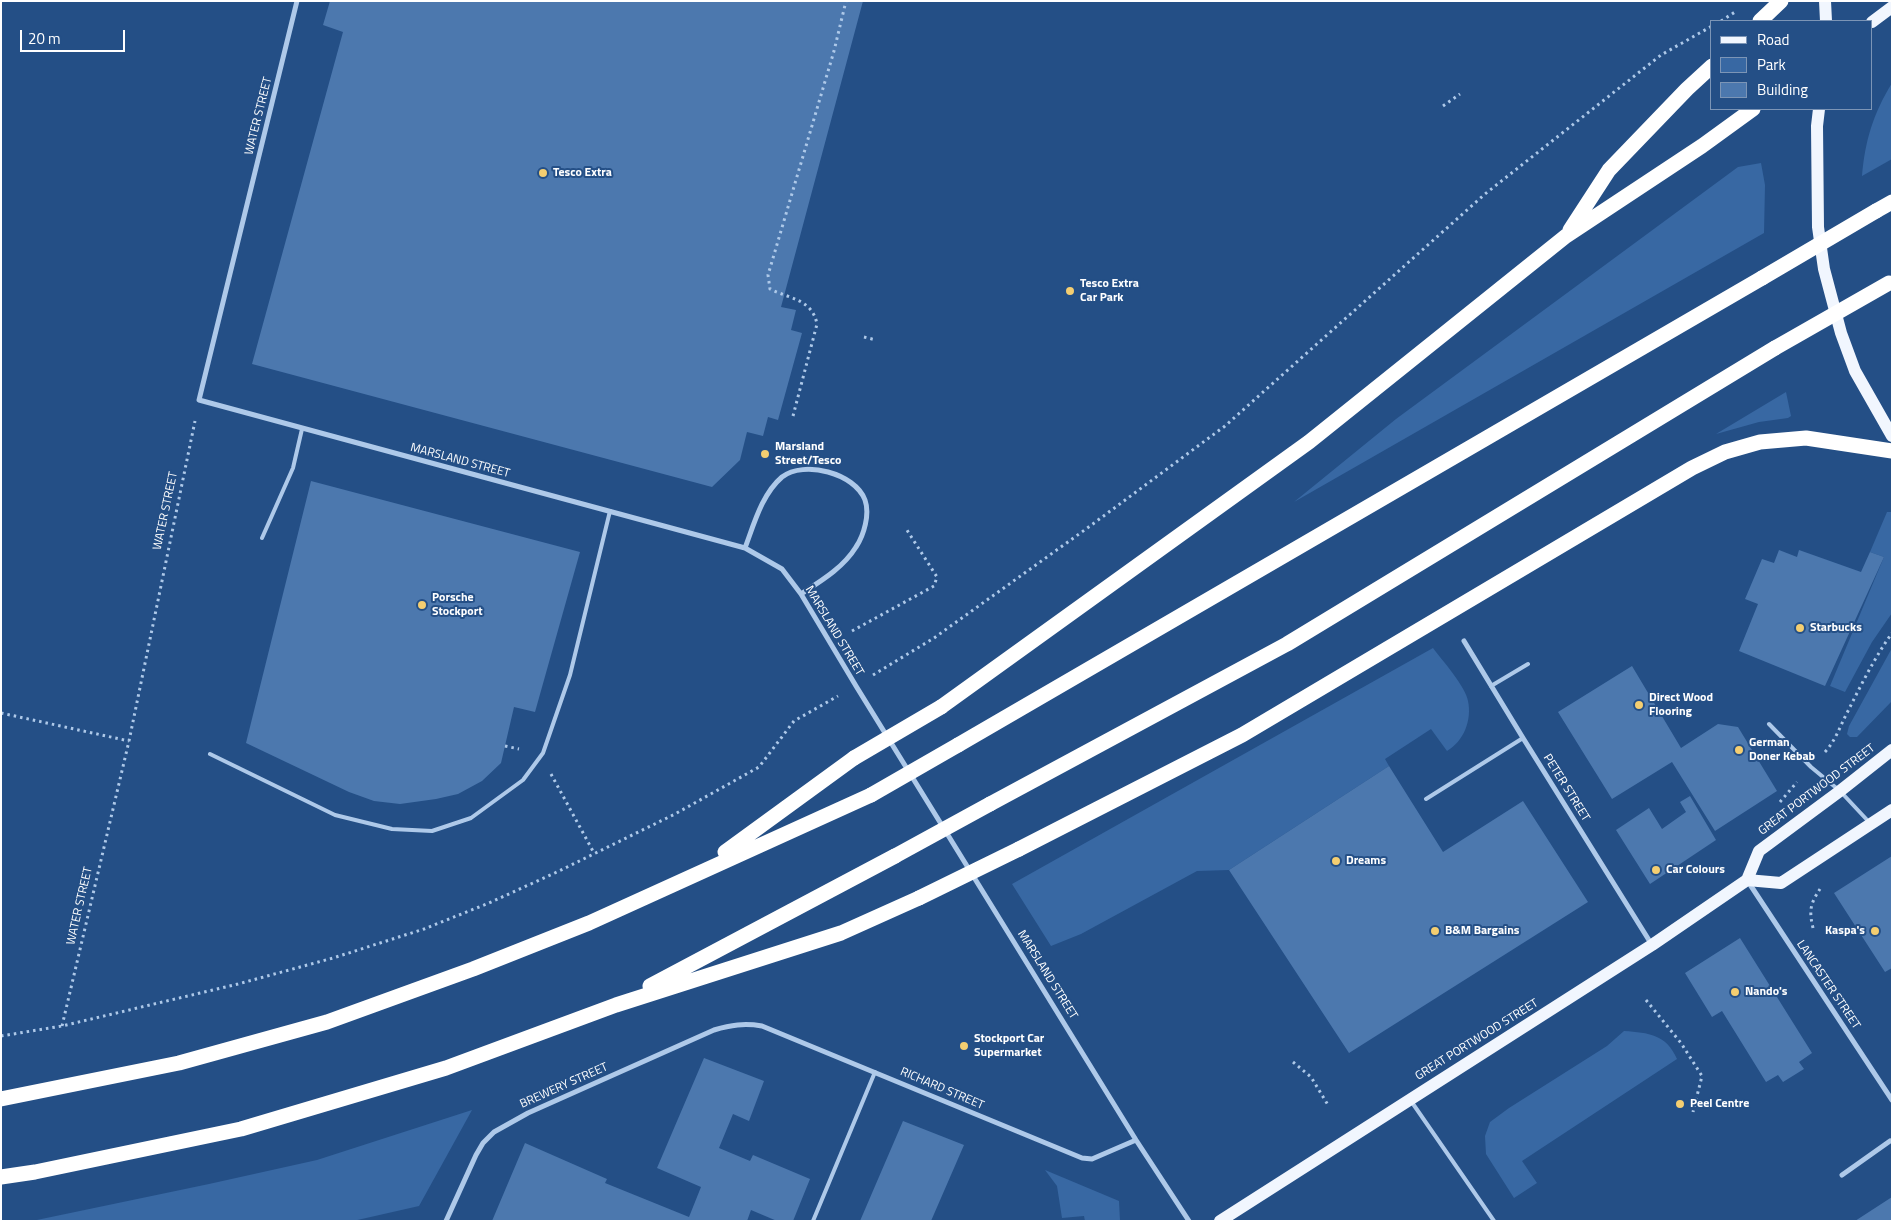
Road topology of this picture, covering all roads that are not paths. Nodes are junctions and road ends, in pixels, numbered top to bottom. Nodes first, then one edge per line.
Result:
1 (297, 1) edge
2 (1781, 1) edge
3 (1825, 1) edge
4 (1892, 6) edge
5 (1761, 20) edge
6 (1826, 20) edge
7 (1873, 21) edge
8 (1710, 68) edge
9 (1753, 110) edge
10 (1819, 110) edge
11 (1892, 202) edge
12 (1566, 236) junction
13 (1890, 282) edge
14 (199, 400) joint
15 (302, 429) junction
16 (1892, 436) edge
17 (1892, 451) edge
18 (610, 511) junction
19 (262, 538) dead end
20 (745, 548) junction
21 (802, 594) junction
22 (1464, 641) dead end
23 (1528, 664) dead end
24 (1491, 686) junction
25 (1769, 724) dead end
26 (1522, 738) junction
27 (1892, 750) edge
28 (210, 754) dead end
29 (1840, 791) junction
30 (1426, 799) dead end
31 (1892, 810) edge
32 (1872, 825) junction
33 (700, 871) junction
34 (1747, 880) junction
35 (1652, 945) junction
36 (616, 1004) junction
37 (738, 1024) joint
38 (875, 1072) junction
39 (1, 1099) edge
40 (1410, 1099) junction
41 (1892, 1100) edge
42 (1136, 1140) junction
43 (1890, 1141) dead end
44 (1842, 1175) dead end
45 (1, 1177) edge
46 (446, 1221) edge
47 (813, 1221) edge
48 (1188, 1221) edge
49 (1220, 1221) edge
50 (1494, 1221) edge

1 - 14 street, WATER STREET
2 - 5 highway
3 - 6 main road
4 - 7 main road
8 - 12 highway
9 - 12 highway
10 - 16 main road
11 - 33 highway, bridge
12 - 33 highway, bridge
13 - 36 highway, bridge
14 - 15 street, MARSLAND STREET
15 - 18 street, MARSLAND STREET
15 - 19 lane
17 - 36 highway, bridge
18 - 20 street, MARSLAND STREET
18 - 28 lane
20 - 21 street, MARSLAND STREET
20 - 21 street
21 - 42 street, MARSLAND STREET
22 - 24 street, PETER STREET
23 - 24 lane
24 - 26 street, PETER STREET
25 - 29 lane
26 - 30 lane
26 - 35 street, PETER STREET
27 - 29 main road, GREAT PORTWOOD STREET
29 - 32 lane
29 - 34 main road, GREAT PORTWOOD STREET
31 - 32 main road
32 - 34 main road
33 - 39 highway
34 - 35 main road, GREAT PORTWOOD STREET
34 - 41 street, LANCASTER STREET
35 - 40 main road, GREAT PORTWOOD STREET
36 - 45 highway
37 - 38 street, RICHARD STREET
37 - 46 street, BREWERY STREET
38 - 42 street, RICHARD STREET
38 - 47 lane
40 - 49 main road, GREAT PORTWOOD STREET
40 - 50 lane
42 - 48 street, MARSLAND STREET
43 - 44 street

